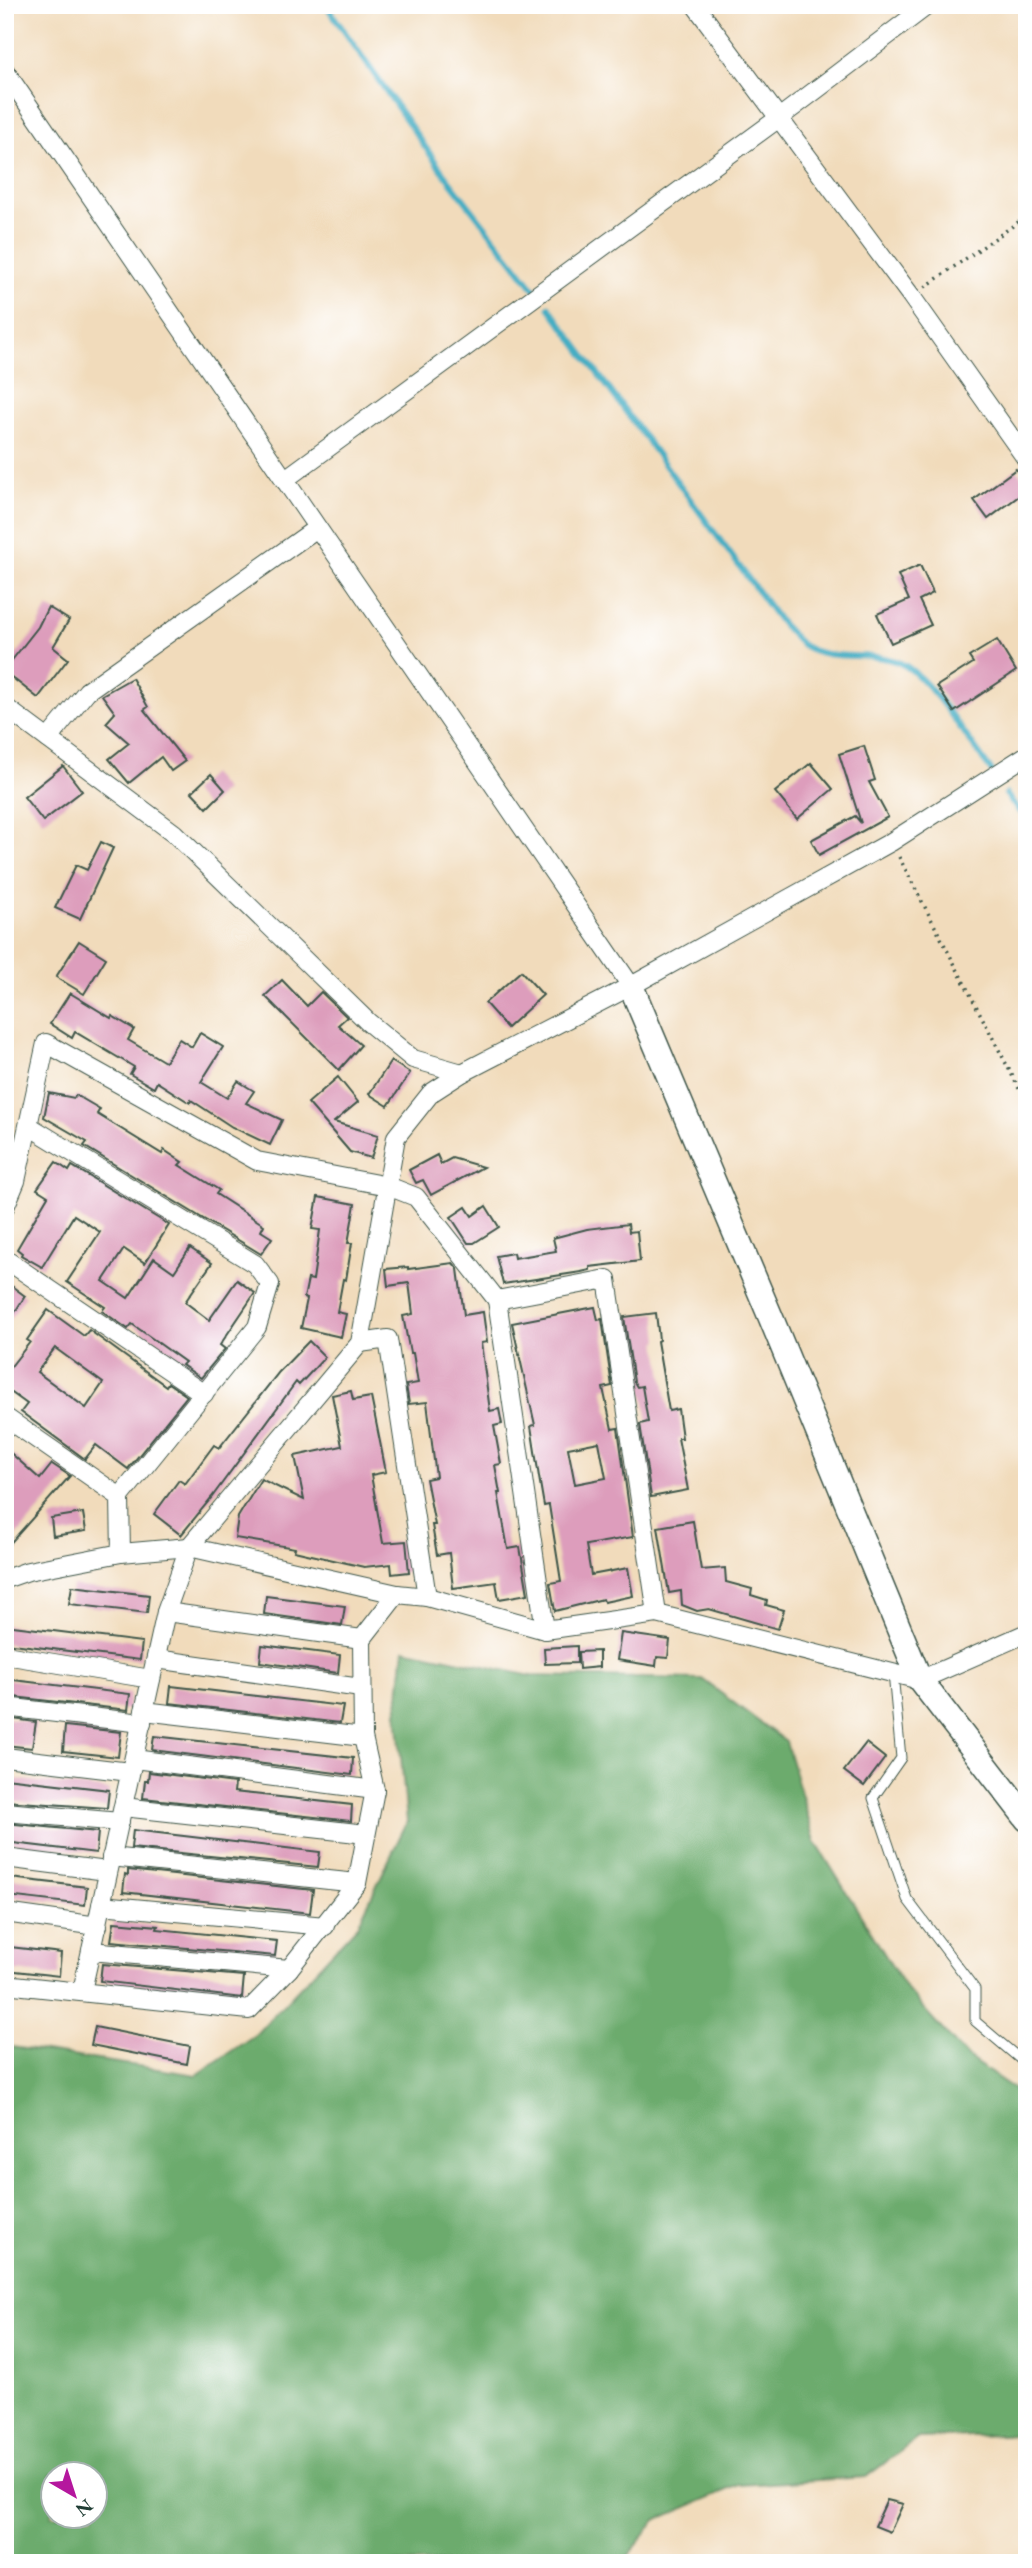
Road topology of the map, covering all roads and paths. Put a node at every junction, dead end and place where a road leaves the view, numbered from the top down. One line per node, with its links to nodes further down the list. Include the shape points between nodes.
1 (695, 5): 4 (street)
2 (928, 5): 4 (street)
3 (5, 71): 8 (street)
4 (779, 118): 6 (street); 8 (street)
5 (1027, 216): 6 (path)
6 (911, 296): 7 (street)
7 (1027, 460)
8 (284, 480): 9 (street)
9 (317, 528): 11 (street, via 87,691); 14 (street)
10 (5, 707): 11 (street)
11 (48, 739): 15 (street, via 174,834 368,1022 413,1059)
12 (1027, 755): 13 (street)
13 (891, 842): 14 (street); 16 (path)
14 (631, 986): 15 (street); 40 (street)
15 (462, 1073): 18 (street, via 431,1093 396,1137)
16 (1027, 1104)
17 (29, 1126): 18 (street, via 46,1043 257,1161); 19 (street); 23 (street, via 255,1264 270,1284 257,1327)
18 (388, 1186): 21 (street, via 416,1197); 22 (street)
19 (5, 1207)
20 (5, 1259): 23 (street)
21 (498, 1300): 32 (street, via 607,1279); 33 (street)
22 (360, 1343): 26 (street); 30 (street, via 388,1339)
23 (204, 1394): 25 (street)
24 (5, 1417): 25 (street)
25 (120, 1497): 27 (street)
26 (189, 1547): 27 (street); 29 (street); 31 (street)
27 (121, 1553): 28 (street)
28 (5, 1579)
29 (397, 1594): 30 (street); 35 (street)
30 (427, 1597): 33 (street)
31 (166, 1612): 35 (street); 37 (street)
32 (657, 1614): 33 (street); 38 (street)
33 (545, 1630)
34 (1027, 1633): 40 (street)
35 (362, 1639): 41 (street)
36 (5, 1655): 39 (street)
37 (156, 1659): 39 (street); 41 (street)
38 (893, 1673): 40 (street); 63 (lane, via 901,1758 873,1798 907,1899 975,1989 975,2021)
39 (151, 1679): 43 (street)
40 (920, 1680): 50 (street)
41 (361, 1688): 44 (street)
42 (5, 1707): 43 (street)
43 (143, 1717): 44 (street); 46 (street)
44 (363, 1737): 47 (street)
45 (5, 1757): 46 (street)
46 (132, 1765): 47 (street); 49 (street)
47 (375, 1790): 51 (street)
48 (5, 1812): 49 (street)
49 (122, 1815): 51 (street); 53 (street)
50 (1027, 1819)
51 (366, 1834): 54 (street)
52 (5, 1858): 53 (street)
53 (109, 1864): 54 (street); 55 (street)
54 (357, 1883): 58 (street)
55 (102, 1905): 57 (street); 58 (street)
56 (5, 1913): 57 (street)
57 (98, 1926): 59 (street)
58 (325, 1926): 60 (street)
59 (91, 1951): 60 (street); 62 (street)
60 (289, 1969): 62 (street, via 248,2010)
61 (5, 1984): 62 (street)
62 (82, 1992)
63 (1027, 2065)

